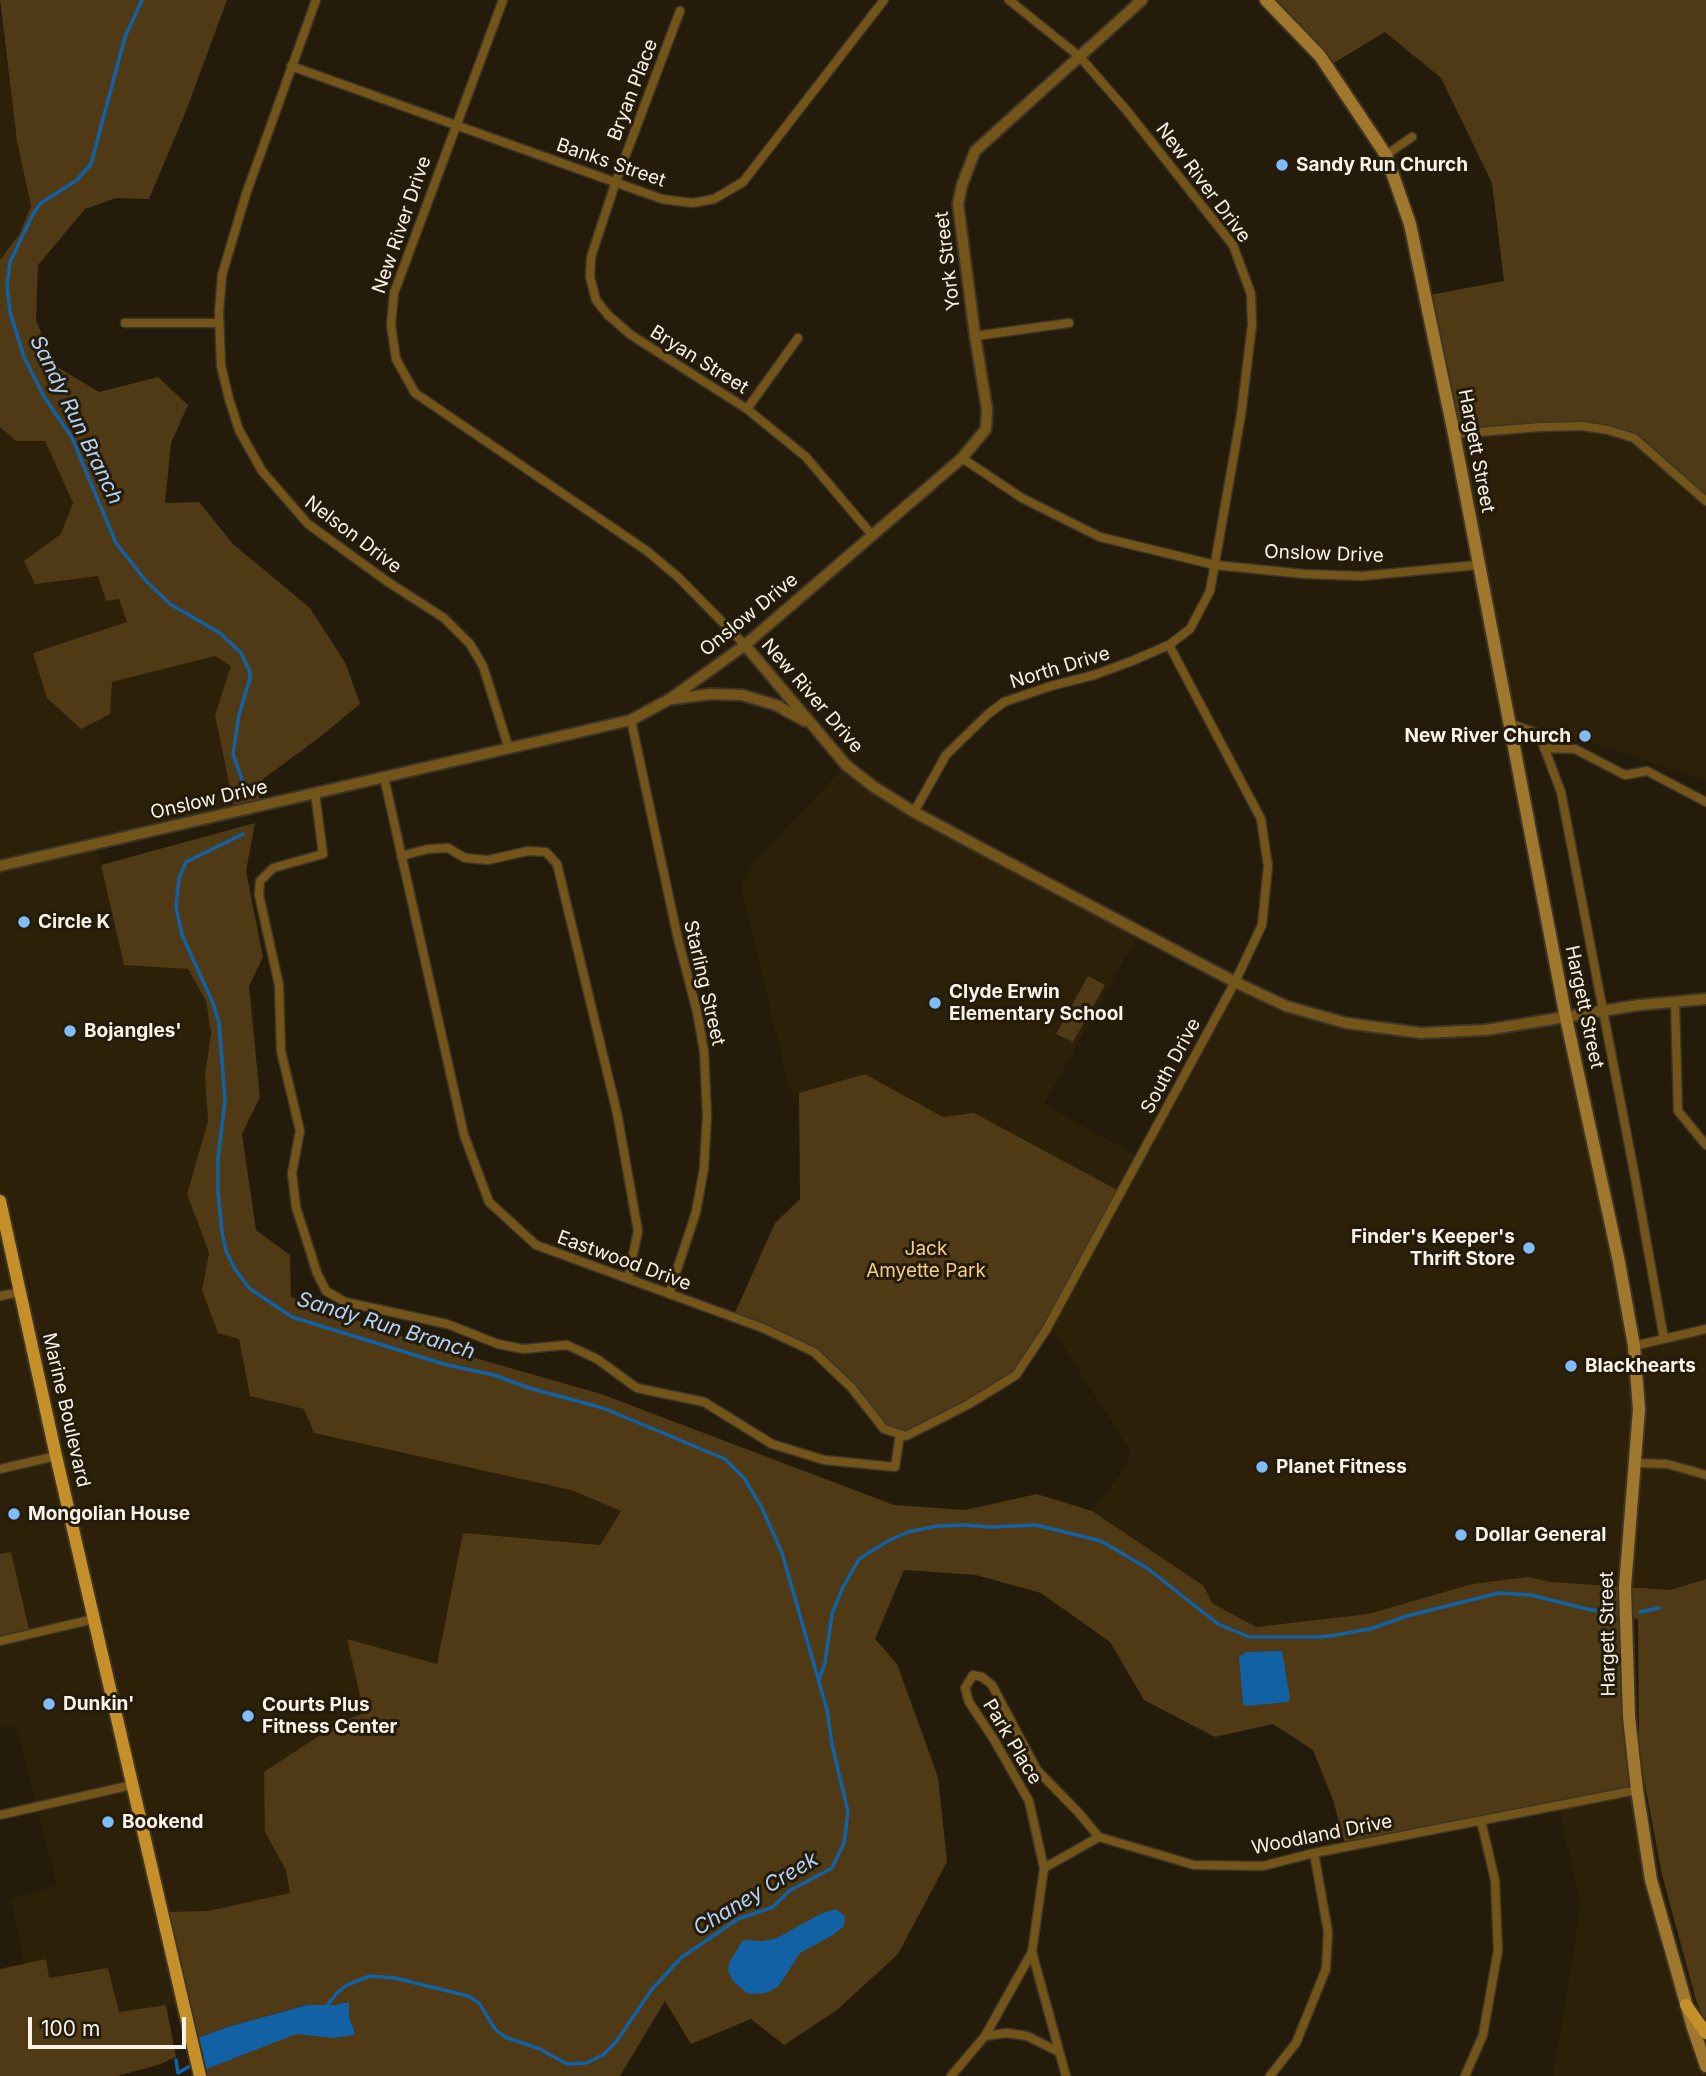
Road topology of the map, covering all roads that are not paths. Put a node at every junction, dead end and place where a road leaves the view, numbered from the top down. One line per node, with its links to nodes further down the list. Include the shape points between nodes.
1 (316, 0): 9 (street, Nelson Drive)
2 (503, 0): 10 (street, New River Drive)
3 (884, 0): 13 (street, Banks Street, via 743,182 714,199 692,203 662,199)
4 (1009, 0): 8 (street, New River Drive)
5 (1142, 0): 8 (street, York Street)
6 (1266, 0): 12 (main road, Hargett Street, via 1320,56)
7 (680, 11): 13 (street, Bryan Place)
8 (1080, 57): 17 (street, York Street, via 975,151 962,185 958,204); 24 (street, New River Drive, via 1233,245 1251,294 1252,325 1241,415)
9 (291, 66): 10 (street, Banks Street); 15 (street, Nelson Drive, via 222,275)
10 (454, 125): 13 (street, Banks Street); 26 (street, New River Drive, via 394,293 391,325 396,359 415,393 647,551)
11 (1412, 137): 12 (street)
12 (1386, 155): 20 (main road, Hargett Street, via 1410,224)
13 (616, 181): 19 (street, Bryan Street, via 591,257 596,300 631,335)
14 (125, 323): 15 (street)
15 (219, 323): 33 (street, Nelson Drive, via 221,366 229,399 239,430 262,471 307,524 444,618 470,644 483,666)
16 (1069, 323): 17 (street)
17 (975, 335): 21 (street, York Street, via 986,429)
18 (798, 338): 19 (street)
19 (747, 409): 23 (street, Bryan Street, via 806,457)
20 (1454, 434): 22 (street, via 1541,427 1608,430 1634,438); 25 (main road, Hargett Street)
21 (962, 458): 23 (street, Onslow Drive); 24 (street, Onslow Drive, via 1022,498 1100,537)
22 (1706, 501)
23 (872, 535): 26 (street, Onslow Drive)
24 (1215, 565): 25 (street, Onslow Drive, via 1362,576); 27 (street, North Drive, via 1203,608 1190,629)
25 (1478, 565): 30 (main road, Hargett Street)
26 (745, 645): 28 (street, Onslow Drive); 31 (street, New River Drive)
27 (1169, 645): 37 (street, North Drive, via 1094,676 1004,702 946,755); 40 (street, South Drive, via 1261,819 1268,866 1262,925)
28 (670, 699): 29 (street, Onslow Drive); 31 (street, via 742,695 776,705)
29 (631, 720): 33 (street, Onslow Drive); 49 (street, Starling Street, via 704,1051 704,1168 696,1212)
30 (1509, 723): 32 (street, via 1539,734); 44 (main road, Hargett Street)
31 (812, 724): 37 (street, New River Drive, via 846,765)
32 (1544, 748): 36 (street, via 1575,749 1625,775 1647,771); 43 (street, via 1561,792)
33 (509, 749): 34 (street, Onslow Drive)
34 (384, 777): 35 (street, Onslow Drive); 38 (street, Eastwood Drive)
35 (315, 793): 39 (street, Onslow Drive); 54 (street, via 323,854 273,869 260,881 259,895 279,985 281,1051 300,1131 292,1173 296,1207 326,1291 345,1302 447,1324 498,1344 523,1349 567,1345 597,1359 637,1388 704,1402 772,1444 824,1460 895,1467)
36 (1706, 802)
37 (914, 812): 40 (street, New River Drive)
38 (401, 856): 47 (street, Eastwood Drive, via 464,1135 489,1202 536,1245); 47 (street, via 448,848 465,858 488,860 528,850 546,852 558,864 617,1113 638,1231)
39 (0, 866)
40 (1235, 982): 44 (street, New River Drive, via 1286,1006 1401,1032 1484,1030); 54 (street, South Drive, via 1046,1330 1016,1375 969,1405)
41 (1706, 999): 42 (street, New River Drive)
42 (1675, 1002): 43 (street, New River Drive); 45 (street, via 1678,1111)
43 (1602, 1012): 44 (street, New River Drive); 52 (street)
44 (1566, 1018): 53 (main road, Hargett Street)
45 (1706, 1145)
46 (0, 1201): 48 (main road, Marine Boulevard)
47 (628, 1279): 49 (street, Eastwood Drive)
48 (20, 1292): 50 (street); 55 (main road, Marine Boulevard)
49 (669, 1294): 54 (street, Eastwood Drive, via 814,1352 851,1387 884,1429)
50 (0, 1296)
51 (1706, 1329): 52 (street)
52 (1664, 1339): 53 (street)
53 (1634, 1346): 56 (main road, Hargett Street, via 1639,1409)
54 (903, 1435)
55 (56, 1456): 57 (street); 59 (main road, Marine Boulevard)
56 (1636, 1463): 58 (street, via 1667,1464); 62 (main road, Hargett Street, via 1625,1587 1629,1717)
57 (0, 1469)
58 (1706, 1475)
59 (94, 1619): 60 (street); 61 (main road, Marine Boulevard)
60 (0, 1640)
61 (132, 1785): 63 (street); 74 (main road, Marine Boulevard)
62 (1637, 1790): 64 (street, Woodland Drive); 69 (main road, Hargett Street, via 1651,1880)
63 (0, 1815)
64 (1480, 1821): 66 (street, Woodland Drive); 78 (street, via 1495,1881 1498,1950 1483,2035)
65 (1099, 1837): 66 (street, Woodland Drive, via 1194,1865 1263,1866); 67 (street); 67 (street, Park Place, via 1037,1770 992,1685 973,1675 965,1688 969,1702 1028,1801)
66 (1314, 1853): 77 (street, via 1328,1932 1326,1969 1296,2043)
67 (1044, 1868): 68 (street)
68 (1032, 1952): 71 (street); 72 (street)
69 (1686, 2005): 70 (main road); 73 (main road, Hargett Street)
70 (1706, 2033)
71 (985, 2036): 72 (street, via 1027,2036); 75 (street)
72 (1059, 2052): 76 (street)
73 (1706, 2066)
74 (200, 2076)
75 (951, 2076)
76 (1066, 2076)
77 (1270, 2076)
78 (1465, 2076)

